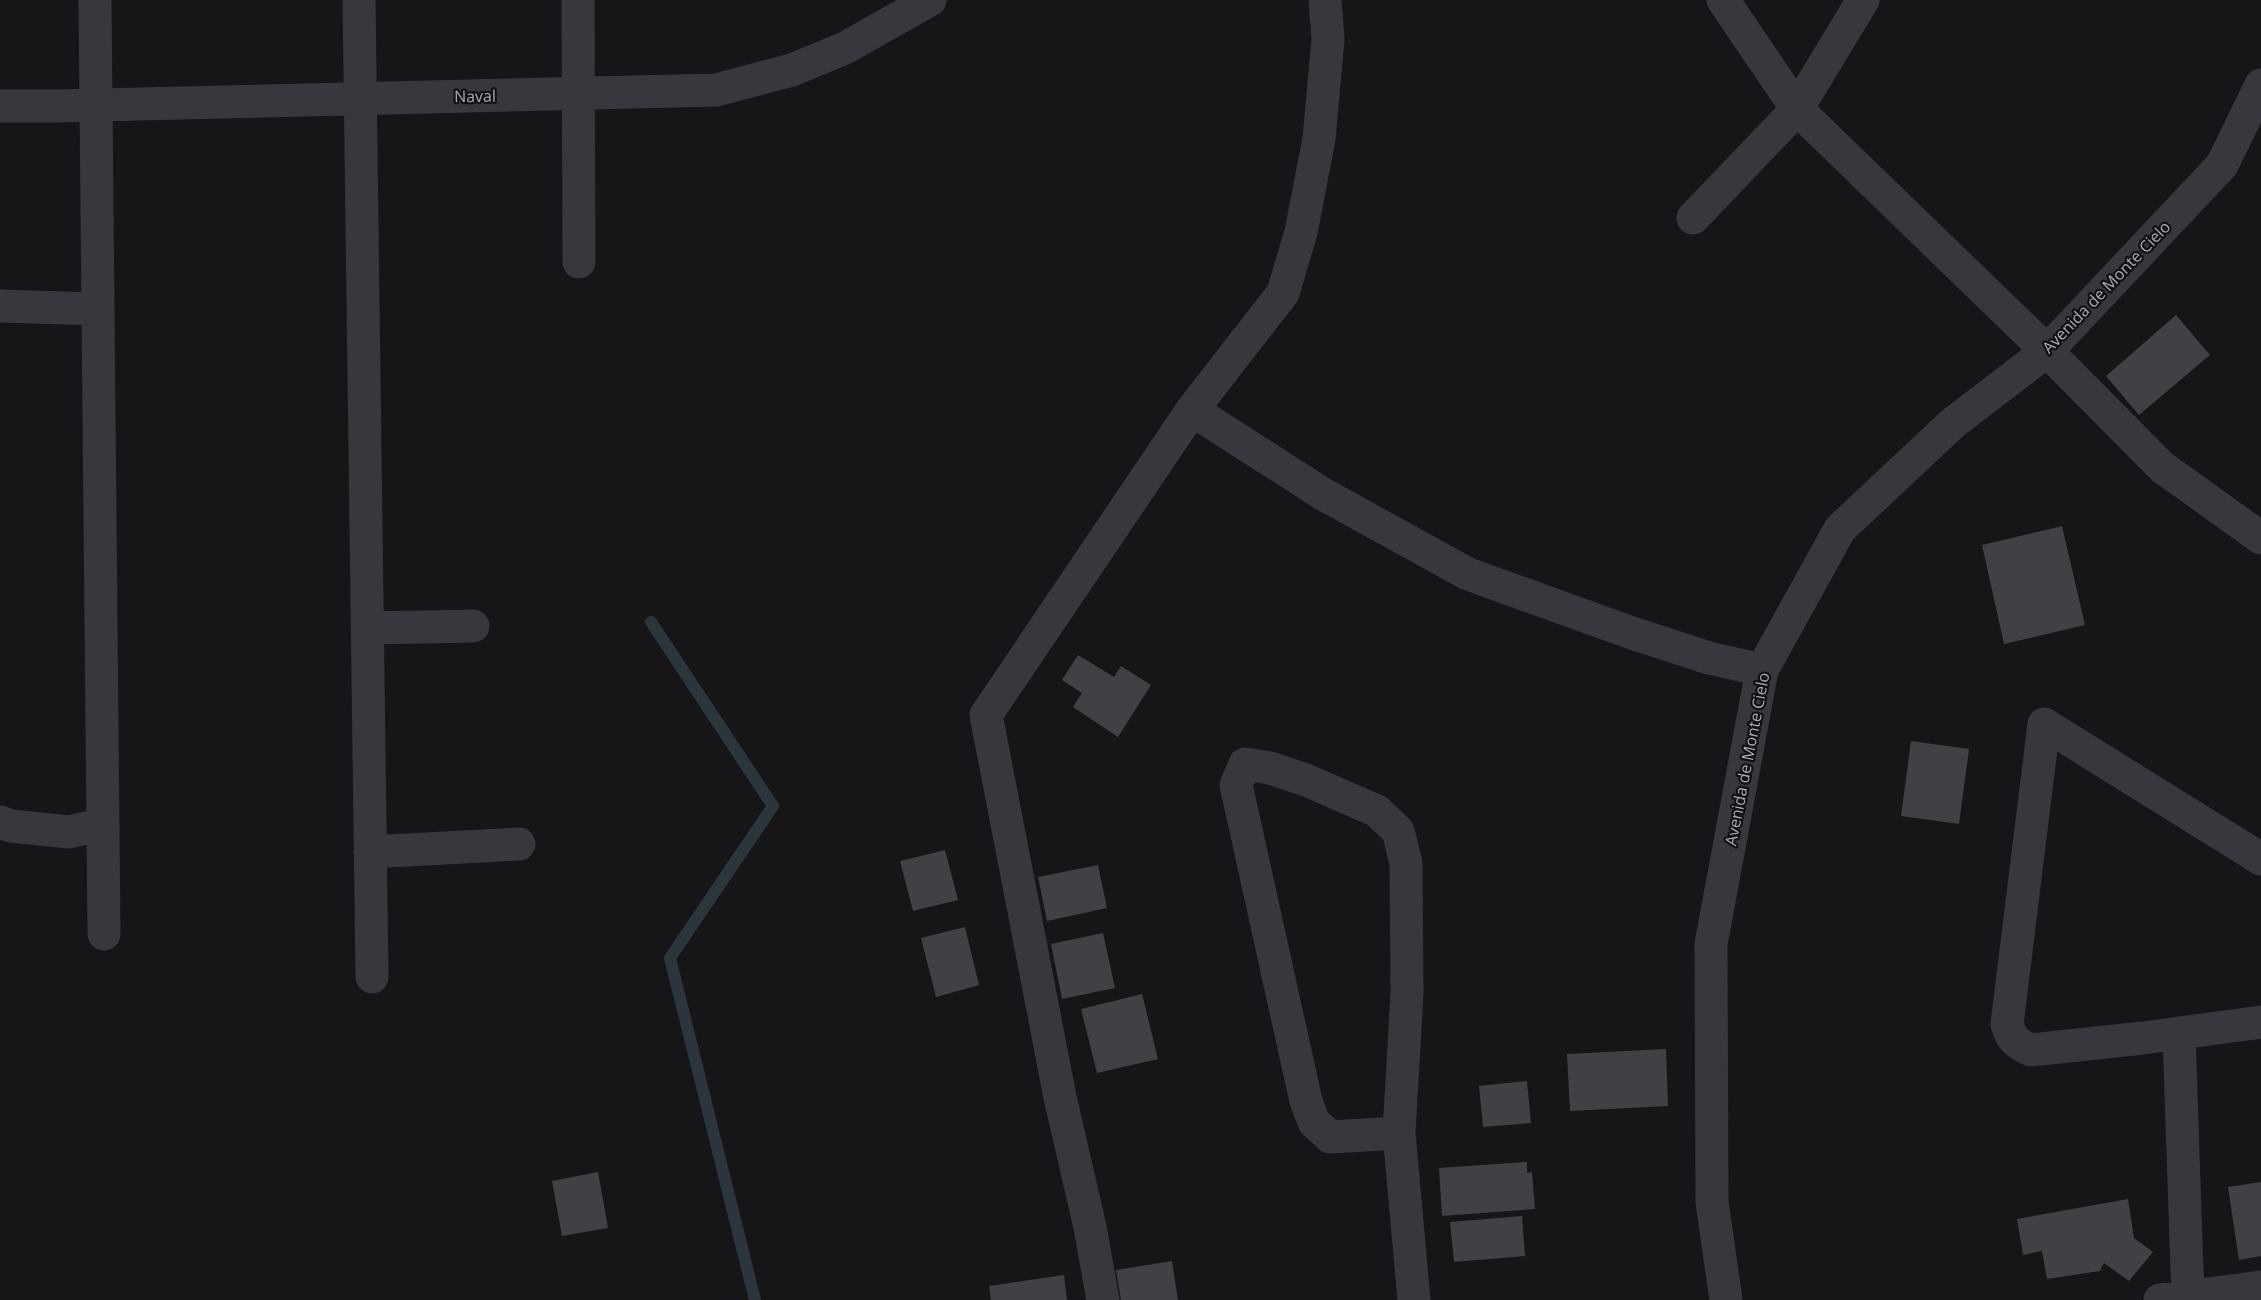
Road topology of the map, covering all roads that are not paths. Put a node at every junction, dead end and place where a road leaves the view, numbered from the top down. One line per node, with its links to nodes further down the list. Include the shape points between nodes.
1 (95, 0): 11 (street)
2 (359, 0): 10 (street)
3 (578, 0): 9 (street)
4 (930, 0): 9 (street, Naval, via 845,48 792,70 716,90)
5 (1325, 0): 19 (street, via 1328,39 1319,139 1301,232 1283,293)
6 (1723, 0): 13 (street)
7 (1863, 0): 13 (street)
8 (2261, 85): 18 (street, Avenida de Monte Cielo, via 2222,165)
9 (578, 93): 10 (street, Naval); 15 (street)
10 (360, 99): 11 (street, Naval); 22 (street)
11 (96, 105): 12 (street, Naval); 17 (street)
12 (0, 106)
13 (1797, 109): 14 (street); 18 (street)
14 (1693, 219)
15 (579, 262)
16 (0, 306): 17 (street)
17 (98, 309): 25 (street)
18 (2047, 351): 20 (street, via 2162,467); 23 (street, Avenida de Monte Cielo, via 1953,423 1840,529)
19 (1192, 410): 23 (street, via 1323,494 1468,574 1632,633); 36 (street, via 986,716)
20 (2261, 538)
21 (473, 626): 22 (street)
22 (367, 628): 27 (street)
23 (1762, 670): 38 (street, Avenida de Monte Cielo, via 1712,944 1712,1202)
24 (0, 822): 25 (street, via 69,832)
25 (103, 824): 29 (street)
26 (519, 844): 27 (street)
27 (370, 852): 30 (street)
28 (2261, 859): 32 (street, via 2044,724 2007,1024 2011,1037 2031,1050)
29 (104, 934)
30 (372, 977)
31 (2261, 1022): 32 (street)
32 (2179, 1034): 35 (street)
33 (1399, 1133): 33 (street, via 1330,1137 1314,1122 1306,1101 1236,785 1245,764 1306,780 1377,811 1398,831 1406,863 1407,993); 37 (street)
34 (2261, 1287): 35 (street)
35 (2179, 1299)
36 (1103, 1300)
37 (1414, 1300)
38 (1726, 1300)

